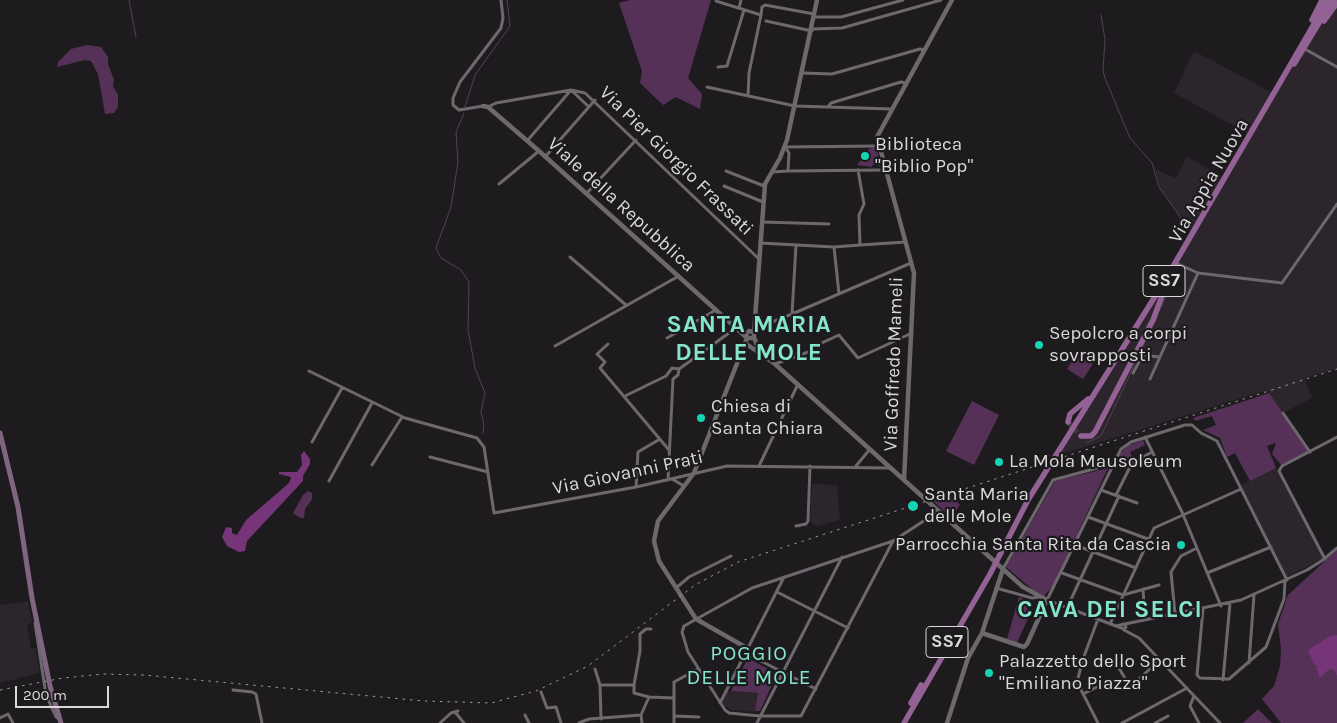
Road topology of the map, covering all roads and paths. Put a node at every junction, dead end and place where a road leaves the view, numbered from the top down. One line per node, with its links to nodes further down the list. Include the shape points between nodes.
1 (501, 0): 29 (street, Via Pier Giorgio Frassati, via 501,28 463,78 453,97 453,105 458,110)
2 (741, 0): 12 (street)
3 (817, 0): 15 (street)
4 (903, 0): 15 (street, via 841,18)
5 (941, 0): 17 (street, via 842,28)
6 (952, 0): 20 (street, Via Goffredo Mameli)
7 (1322, 0): 18 (main road)
8 (1328, 0): 18 (main road, Via Appia Nuova / SS7)
9 (1334, 0): 18 (main road, Via Appia Nuova / SS7)
10 (716, 1): 12 (street)
11 (1337, 3): 18 (main road)
12 (739, 8): 13 (street)
13 (744, 10): 14 (street); 21 (street, via 727,66)
14 (761, 15): 15 (street, via 765,5); 27 (street, via 748,73)
15 (814, 16): 17 (street)
16 (766, 21): 17 (street)
17 (812, 30): 23 (street)
18 (1310, 32): 19 (main road, Via Appia Nuova / SS7); 88 (main road, Via Appia Nuova / SS7, via 1164,282)
19 (1303, 48): 22 (street); 63 (main road, Via Appia Nuova / SS7)
20 (924, 50): 23 (street, via 832,74); 24 (street, Via Goffredo Mameli)
21 (718, 67)
22 (1337, 67)
23 (803, 73): 30 (street)
24 (905, 83): 32 (street); 33 (street, Via Goffredo Mameli)
25 (707, 87): 27 (street)
26 (571, 90): 28 (street, Via Pier Giorgio Frassati, via 584,92); 29 (street, Via Pier Giorgio Frassati); 31 (street, Via Pier Giorgio Frassati); 36 (street)
27 (748, 96): 30 (street)
28 (595, 100): 31 (street); 35 (street, Via Pier Giorgio Frassati)
29 (486, 106): 36 (street, Viale della Repubblica)
30 (795, 106): 32 (street); 39 (street)
31 (589, 107): 41 (street)
32 (828, 107): 33 (street)
33 (891, 109): 34 (street, Via Goffredo Mameli)
34 (878, 133): 37 (street, Via Goffredo Mameli); 38 (street, Via Goffredo Mameli)
35 (636, 140): 50 (street); 61 (street, Via Pier Giorgio Frassati)
36 (527, 141): 40 (street, Viale della Repubblica)
37 (869, 145): 38 (street); 39 (street)
38 (878, 146): 43 (street, Via Goffredo Mameli)
39 (785, 147): 45 (street, via 789,153); 46 (street)
40 (539, 151): 41 (street, Viale della Repubblica); 47 (street)
41 (545, 157): 50 (street, Viale della Repubblica)
42 (858, 170): 43 (street); 45 (street); 58 (street, via 864,204 859,215)
43 (885, 170): 55 (street, Via Goffredo Mameli)
44 (726, 171): 49 (street)
45 (788, 171): 46 (street)
46 (771, 172): 49 (street)
47 (498, 184)
48 (724, 186): 51 (street)
49 (764, 186): 51 (street)
50 (586, 194): 65 (street, Viale della Repubblica)
51 (763, 202): 53 (street)
52 (1337, 204): 64 (street, via 1282,283)
53 (762, 222): 54 (street); 56 (street)
54 (829, 224)
55 (906, 242): 58 (street); 62 (street, Via Goffredo Mameli)
56 (760, 244): 57 (street); 61 (street)
57 (796, 245): 59 (street); 70 (street)
58 (860, 245): 59 (street)
59 (834, 247): 67 (street)
60 (570, 257): 68 (street)
61 (759, 259): 72 (street)
62 (912, 263): 67 (street); 73 (street, Via Goffredo Mameli)
63 (1178, 264): 64 (street); 66 (main road, Via Appia Nuova / SS7)
64 (1198, 273): 79 (street)
65 (677, 277): 68 (street); 69 (street, Viale della Repubblica)
66 (1166, 286): 94 (main road, via 1095,432 1091,436); 126 (main road, Via Appia Nuova / SS7)
67 (839, 294): 70 (street)
68 (627, 305): 77 (street)
69 (716, 310): 71 (street, Viale della Repubblica); 74 (street)
70 (792, 314): 72 (street)
71 (737, 329): 72 (street); 75 (street, Viale della Repubblica); 81 (street)
72 (753, 332): 75 (street, via 751,340); 78 (street)
73 (912, 333): 80 (street, via 858,358 839,335 811,351); 113 (street, Via Goffredo Mameli)
74 (667, 338)
75 (746, 340): 78 (street, Viale della Repubblica); 111 (street)
76 (608, 344): 87 (street, via 597,354 605,362 600,368)
77 (555, 346)
78 (759, 351): 80 (street)
79 (1159, 356): 83 (street, via 1143,355); 84 (street)
80 (776, 364): 85 (street)
81 (679, 370): 87 (street, via 670,370 666,376); 100 (street, via 673,379)
82 (309, 371): 86 (street, Via Giovanni Prati)
83 (1133, 373)
84 (1150, 379)
85 (798, 384): 99 (street); 106 (street)
86 (342, 388): 89 (street, Via Giovanni Prati); 98 (street)
87 (625, 396): 97 (street)
88 (1091, 396): 92 (main road, via 1070,414); 126 (main road, Via Appia Nuova / SS7)
89 (372, 403): 91 (street, Via Giovanni Prati); 114 (street)
90 (1283, 413): 102 (street)
91 (402, 417): 105 (street); 110 (street, Via Giovanni Prati, via 477,438 483,445)
92 (1068, 422)
93 (0, 432): 160 (main road, via 18,507)
94 (1081, 436)
95 (1145, 437): 101 (street); 104 (street, via 1123,446); 117 (street, via 1185,424 1192,426 1217,440)
96 (1337, 437): 102 (street)
97 (660, 439): 100 (street); 116 (street, via 638,452)
98 (312, 442)
99 (870, 449): 108 (street); 109 (street)
100 (669, 450): 112 (street)
101 (1152, 452): 119 (street, via 1134,461); 122 (street)
102 (1310, 452): 136 (street, via 1282,466 1279,471)
103 (430, 457): 110 (street)
104 (1112, 464): 118 (street); 139 (street, via 1053,480)
105 (372, 465)
106 (759, 466): 107 (street, Via Giovanni Prati); 111 (street, Via Giovanni Prati, via 727,466)
107 (810, 466): 108 (street, Via Giovanni Prati); 125 (street, via 808,521)
108 (856, 466): 109 (street, Via Giovanni Prati)
109 (890, 468): 113 (street)
110 (488, 472): 116 (street, Via Giovanni Prati, via 494,513)
111 (694, 473): 112 (street, Via Giovanni Prati); 115 (street)
112 (670, 480): 115 (street); 116 (street, Via Giovanni Prati)
113 (904, 480): 121 (street)
114 (329, 481)
115 (684, 486): 148 (street, via 658,521 654,534 659,561)
116 (636, 487)
117 (1241, 489): 122 (street); 130 (street)
118 (1100, 490): 119 (street); 123 (street)
119 (1117, 496): 120 (street); 124 (street)
120 (1137, 503)
121 (939, 511): 128 (street); 137 (street)
122 (1183, 515): 127 (street, via 1157,526); 131 (street)
123 (1088, 517): 124 (street); 129 (street)
124 (1106, 524): 127 (street); 133 (street)
125 (796, 526)
126 (1014, 528): 137 (main road, Via Appia Nuova / SS7)
127 (1148, 539): 138 (street)
128 (893, 541): 135 (street); 167 (street)
129 (1075, 545): 133 (street); 140 (street)
130 (1271, 547): 141 (street); 144 (street)
131 (1197, 548): 141 (street); 161 (street, via 1182,556 1171,572)
132 (1337, 548): 136 (street)
133 (1093, 552): 138 (street); 143 (street)
134 (731, 556): 148 (street, via 689,577)
135 (842, 557): 142 (street); 159 (street)
136 (1325, 559): 144 (street)
137 (996, 562): 139 (street); 211 (main road, Via Appia Nuova / SS7, via 987,572); 212 (main road, Via Appia Nuova / SS7)
138 (1136, 568): 150 (street)
139 (1002, 571): 146 (street); 152 (street)
140 (1062, 573): 143 (street); 153 (street)
141 (1207, 573): 155 (street)
142 (784, 577): 149 (street); 162 (street, via 742,592)
143 (1080, 580): 150 (street); 157 (street)
144 (1286, 580): 151 (street); 174 (street, via 1284,598 1268,644)
145 (1159, 585): 147 (street)
146 (995, 588): 152 (street); 169 (street)
147 (1143, 589): 150 (street); 164 (street)
148 (677, 590): 162 (street)
149 (777, 592): 159 (street); 170 (street)
150 (1124, 595): 165 (street)
151 (1254, 595): 154 (street); 174 (street)
152 (1038, 597): 153 (street); 156 (street)
153 (1047, 600): 156 (street); 157 (street)
154 (1230, 604): 155 (street); 178 (street)
155 (1221, 606): 158 (street)
156 (1043, 608): 169 (street, via 1024,647)
157 (1067, 608): 163 (street)
158 (1203, 609): 161 (street); 178 (street, via 1197,675)
159 (814, 611): 167 (street); 177 (street)
160 (34, 612): 179 (main road); 179 (street, via 43,679)
161 (1175, 614): 164 (street)
162 (696, 619): 170 (street); 176 (street, via 684,626 682,632)
163 (1098, 619): 165 (street); 187 (street, via 1078,680)
164 (1145, 620): 166 (street)
165 (1110, 624): 166 (street)
166 (1125, 627): 172 (street)
167 (848, 628): 184 (street)
168 (651, 629): 181 (street, via 640,634)
169 (982, 633): 213 (street, via 968,658)
170 (748, 648): 171 (street)
171 (745, 653): 177 (street); 191 (street)
172 (1160, 660): 173 (street, via 1130,686); 183 (street)
173 (1115, 661)
174 (1249, 663): 178 (street, via 1232,678)
175 (595, 669): 180 (street)
176 (698, 669): 190 (street, via 674,682); 191 (street)
177 (782, 672): 184 (street); 195 (street)
178 (1223, 680)
179 (47, 685): 200 (main road)
180 (600, 685): 181 (street); 199 (street)
181 (634, 685): 189 (street, via 634,693)
182 (1099, 686): 187 (street)
183 (1187, 688): 188 (street); 215 (street)
184 (816, 689): 195 (street, via 800,717)
185 (233, 690): 202 (street, via 256,694)
186 (541, 692): 206 (street, via 547,708 556,708)
187 (1083, 694): 214 (street)
188 (1194, 696): 217 (street, via 1190,706); 218 (street)
189 (649, 697): 190 (street); 192 (street)
190 (674, 698): 194 (street)
191 (720, 704): 195 (street, via 729,713)
192 (640, 715): 199 (street); 208 (street)
193 (526, 716): 205 (street)
194 (675, 716): 197 (street); 209 (street)
195 (760, 716): 210 (street)
196 (1168, 716): 216 (street)
197 (699, 717)
198 (0, 718): 201 (street, via 8,714)
199 (601, 719): 207 (street)
200 (61, 722)
201 (13, 723)
202 (262, 723)
203 (440, 723): 204 (street, via 457,712)
204 (464, 723)
205 (529, 723)
206 (561, 723)
207 (579, 723)
208 (642, 723)
209 (674, 723)
210 (757, 723)
211 (899, 723)
212 (904, 723)
213 (947, 723)
214 (1098, 723)
215 (1122, 723)
216 (1155, 723)
217 (1199, 723)
218 (1220, 723)

